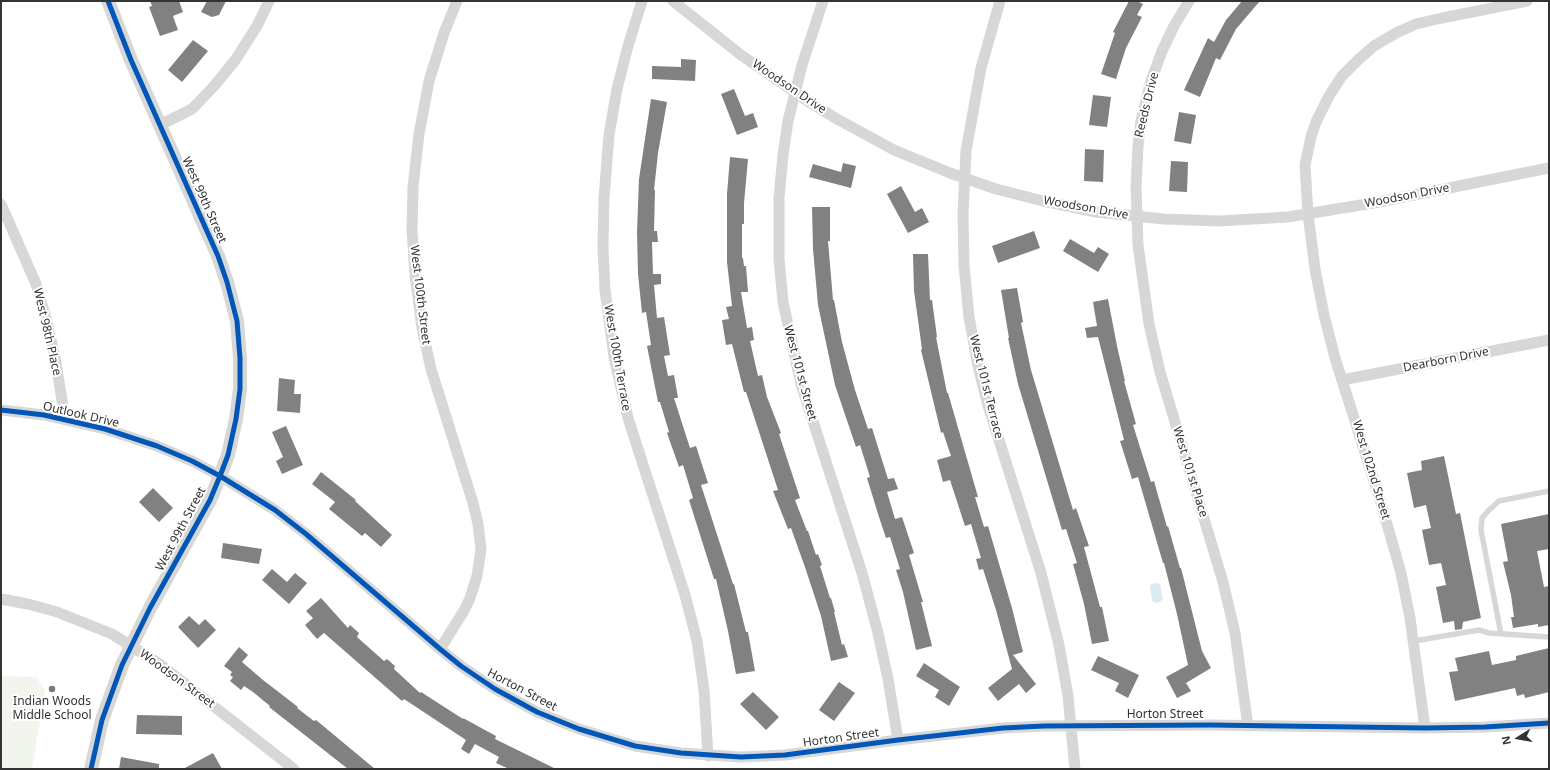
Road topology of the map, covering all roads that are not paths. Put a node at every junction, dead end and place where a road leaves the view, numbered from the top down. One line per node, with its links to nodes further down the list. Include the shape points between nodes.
1 (108, 1): 11 (street, West 99th Street)
2 (270, 1): 11 (street, via 257,26 216,85 192,109)
3 (457, 1): 28 (street, West 100th Street, via 444,33 430,81 419,134 412,230 414,275 422,328 431,369 475,510 481,549 477,576 470,598)
4 (642, 1): 34 (street, West 100th Terrace, via 617,90 610,135 604,198 605,290 614,357 628,418 685,595 697,641 704,690)
5 (673, 1): 10 (street, Woodson Drive, via 741,55)
6 (823, 1): 10 (street, West 101st Street)
7 (1000, 1): 13 (street, West 101st Terrace, via 981,68 970,125)
8 (1189, 1): 16 (street, Reeds Drive, via 1162,51 1150,84 1141,121 1136,186)
9 (1527, 1): 15 (street, via 1416,24 1374,46 1359,58 1342,76 1329,96 1311,137 1305,165)
10 (795, 92): 13 (street, Woodson Drive, via 837,120 894,150); 33 (street, West 101st Street, via 783,155 779,198 779,259 783,302 801,384 862,573 878,633)
11 (160, 125): 21 (street, West 99th Street, via 218,256 236,321 240,389 228,455)
12 (1549, 168): 15 (street, Woodson Drive)
13 (964, 178): 16 (street, Woodson Drive, via 1043,202 1096,212); 30 (street, West 101st Terrace, via 964,265 969,317 978,366 1041,574 1059,645)
14 (1, 204): 20 (street, West 98th Place, via 36,284 46,318 55,357)
15 (1308, 214): 16 (street, Woodson Drive, via 1218,220); 18 (street, West 102nd Street, via 1324,315)
16 (1137, 216): 31 (street, West 101st Place, via 1149,324 1160,372 1223,582 1235,633)
17 (1549, 340): 18 (street, Dearborn Drive)
18 (1342, 380): 26 (street, West 102nd Street, via 1390,533)
19 (1, 410): 20 (street, Outlook Drive)
20 (64, 419): 21 (street, Outlook Drive, via 157,446)
21 (220, 476): 27 (street, West 99th Street, via 210,500); 28 (street, Horton Street, via 275,510 306,534)
22 (1549, 491): 24 (lane, via 1499,501 1482,518)
23 (1, 599): 27 (street, Woodson Street, via 28,604 96,626)
24 (1501, 634): 25 (lane); 26 (lane, via 1479,630)
25 (1549, 637)
26 (1414, 640): 32 (street, West 102nd Street)
27 (131, 645): 35 (street, Woodson Street, via 167,670); 36 (street, West 99th Street, via 113,686 102,720)
28 (440, 649): 34 (street, Horton Street, via 495,689 537,712 579,729 635,746)
29 (1549, 723): 32 (street, Horton Street)
30 (1071, 725): 31 (street, Horton Street); 33 (street, Horton Street, via 1003,728); 38 (street, West 101st Terrace)
31 (1248, 726): 32 (street, Horton Street)
32 (1425, 728)
33 (898, 740): 34 (street, Horton Street, via 784,755)
34 (708, 756)
35 (281, 765): 37 (street, Woodson Street)
36 (91, 769)
37 (294, 769)
38 (1075, 769)

